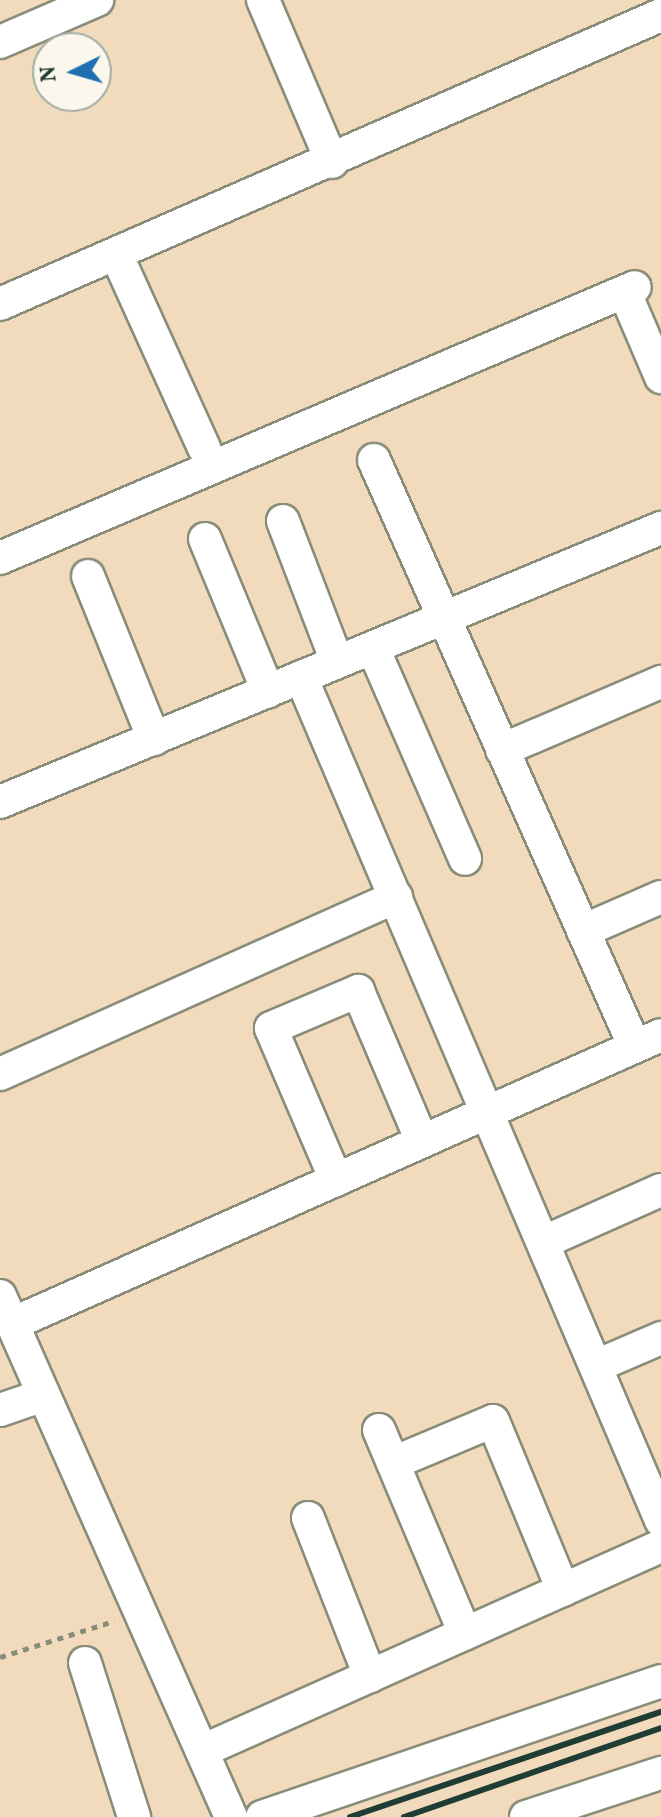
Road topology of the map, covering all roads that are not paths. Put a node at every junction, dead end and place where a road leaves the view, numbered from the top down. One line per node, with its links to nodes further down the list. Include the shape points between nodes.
1 (97, 0): 4 (street)
2 (263, 0): 5 (street)
3 (661, 15): 5 (street)
4 (0, 42)
5 (332, 162): 6 (street)
6 (117, 256): 7 (street); 9 (street)
7 (0, 304)
8 (661, 377): 14 (street, via 631,293)
9 (204, 448)
10 (374, 460): 16 (street)
11 (283, 521): 18 (street)
12 (661, 528): 16 (street)
13 (205, 539): 21 (street)
14 (0, 558)
15 (88, 576): 22 (street)
16 (442, 619): 17 (street); 23 (street)
17 (373, 648): 18 (street); 25 (street)
18 (337, 662): 19 (street)
19 (301, 677): 21 (street); 26 (street)
20 (661, 682): 23 (street)
21 (268, 691): 22 (street)
22 (154, 739): 24 (street)
23 (502, 750): 28 (street)
24 (0, 802)
25 (465, 859)
26 (396, 897): 30 (street); 31 (street)
27 (661, 897): 28 (street)
28 (583, 931): 29 (street)
29 (648, 1041): 31 (street)
30 (0, 1074)
31 (489, 1112): 32 (street); 35 (street)
32 (422, 1141): 33 (street); 33 (street, via 358,991 271,1028)
33 (336, 1180): 36 (street)
34 (661, 1190): 35 (street)
35 (544, 1242): 38 (street)
36 (6, 1310): 39 (street)
37 (661, 1338): 38 (street)
38 (596, 1366): 44 (street)
39 (44, 1395): 40 (street); 51 (street)
40 (0, 1410)
41 (379, 1430): 42 (street)
42 (393, 1463): 46 (street, via 493,1421); 47 (street)
43 (308, 1518): 49 (street)
44 (661, 1520)
45 (661, 1546): 46 (street)
46 (563, 1590): 47 (street)
47 (465, 1634): 49 (street)
48 (85, 1663): 53 (street)
49 (370, 1676): 51 (street)
50 (661, 1681): 55 (street)
51 (202, 1751): 54 (street)
52 (661, 1773): 56 (street)
53 (134, 1817)
54 (231, 1817)
55 (262, 1817)
56 (526, 1817)

